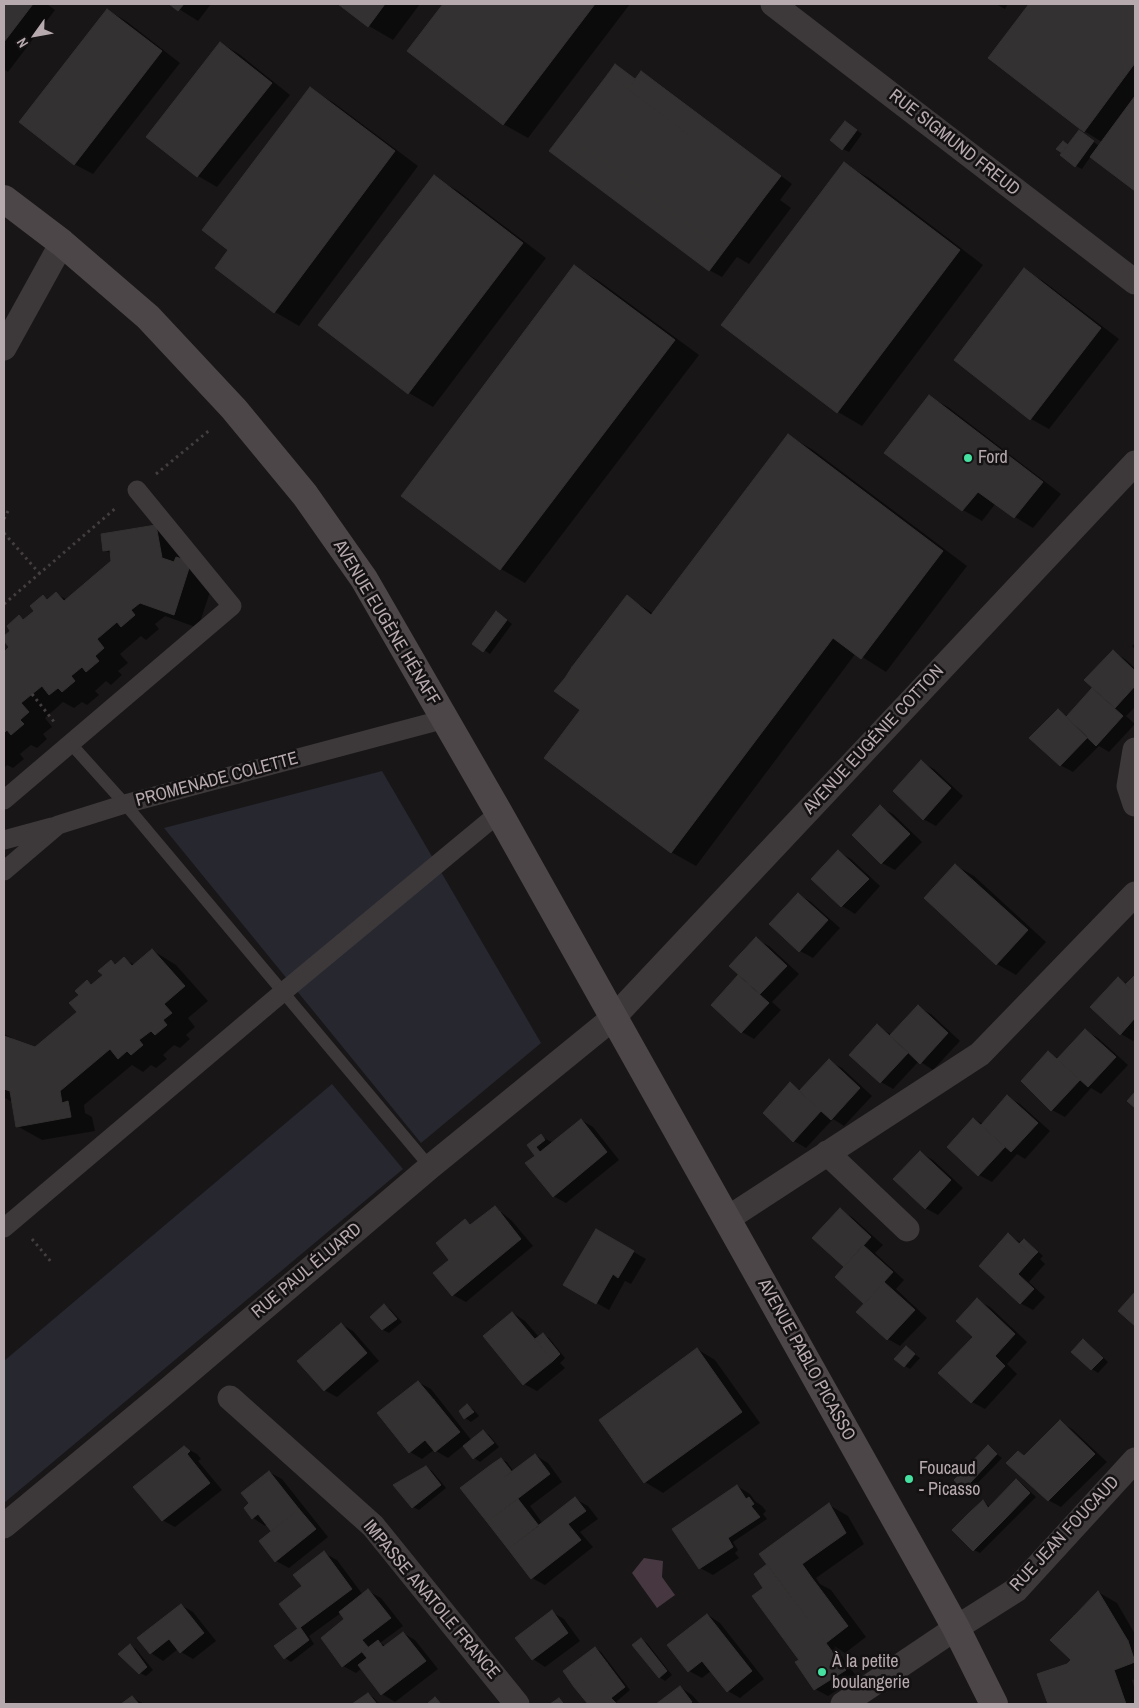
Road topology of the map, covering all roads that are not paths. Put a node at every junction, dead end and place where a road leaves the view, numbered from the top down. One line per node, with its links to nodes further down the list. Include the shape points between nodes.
1 (773, 4): 4 (street, RUE SIGMUND FREUD)
2 (4, 199): 3 (main road, AVENUE EUGÈNE HÉNAFF)
3 (62, 243): 5 (street); 8 (main road, AVENUE EUGÈNE HÉNAFF, via 148,317 234,409 299,488 364,579)
4 (1135, 282)
5 (4, 348)
6 (1135, 463): 20 (street, AVENUE EUGÉNIE COTTON)
7 (137, 490): 9 (street, via 232,606)
8 (445, 719): 12 (street, PROMENADE COLETTE); 14 (main road, AVENUE EUGÈNE HÉNAFF)
9 (71, 744): 11 (street); 12 (lane)
10 (1135, 750): 13 (street, via 1129,786)
11 (4, 800)
12 (125, 804): 15 (street, PROMENADE COLETTE); 19 (lane)
13 (1135, 804)
14 (500, 813): 19 (street); 20 (main road, AVENUE EUGÈNE HÉNAFF)
15 (58, 825): 16 (street); 17 (street, PROMENADE COLETTE)
16 (4, 840)
17 (4, 871)
18 (1135, 894): 21 (street, via 980,1054)
19 (283, 992): 22 (lane); 24 (street)
20 (613, 1018): 22 (street, RUE PAUL ÉLUARD); 23 (main road, AVENUE PABLO PICASSO)
21 (827, 1154): 23 (street); 25 (street)
22 (430, 1167): 28 (street, RUE PAUL ÉLUARD)
23 (727, 1220): 29 (main road, AVENUE PABLO PICASSO)
24 (4, 1228)
25 (907, 1229)
26 (230, 1398): 30 (street, IMPASSE ANATOLE FRANCE, via 372,1526)
27 (1135, 1460): 29 (street, RUE JEAN FOUCAUD, via 1016,1590)
28 (4, 1526)
29 (956, 1628): 31 (street, RUE JEAN FOUCAUD); 32 (main road, AVENUE PABLO PICASSO)
30 (517, 1704)
31 (843, 1704)
32 (994, 1704)

